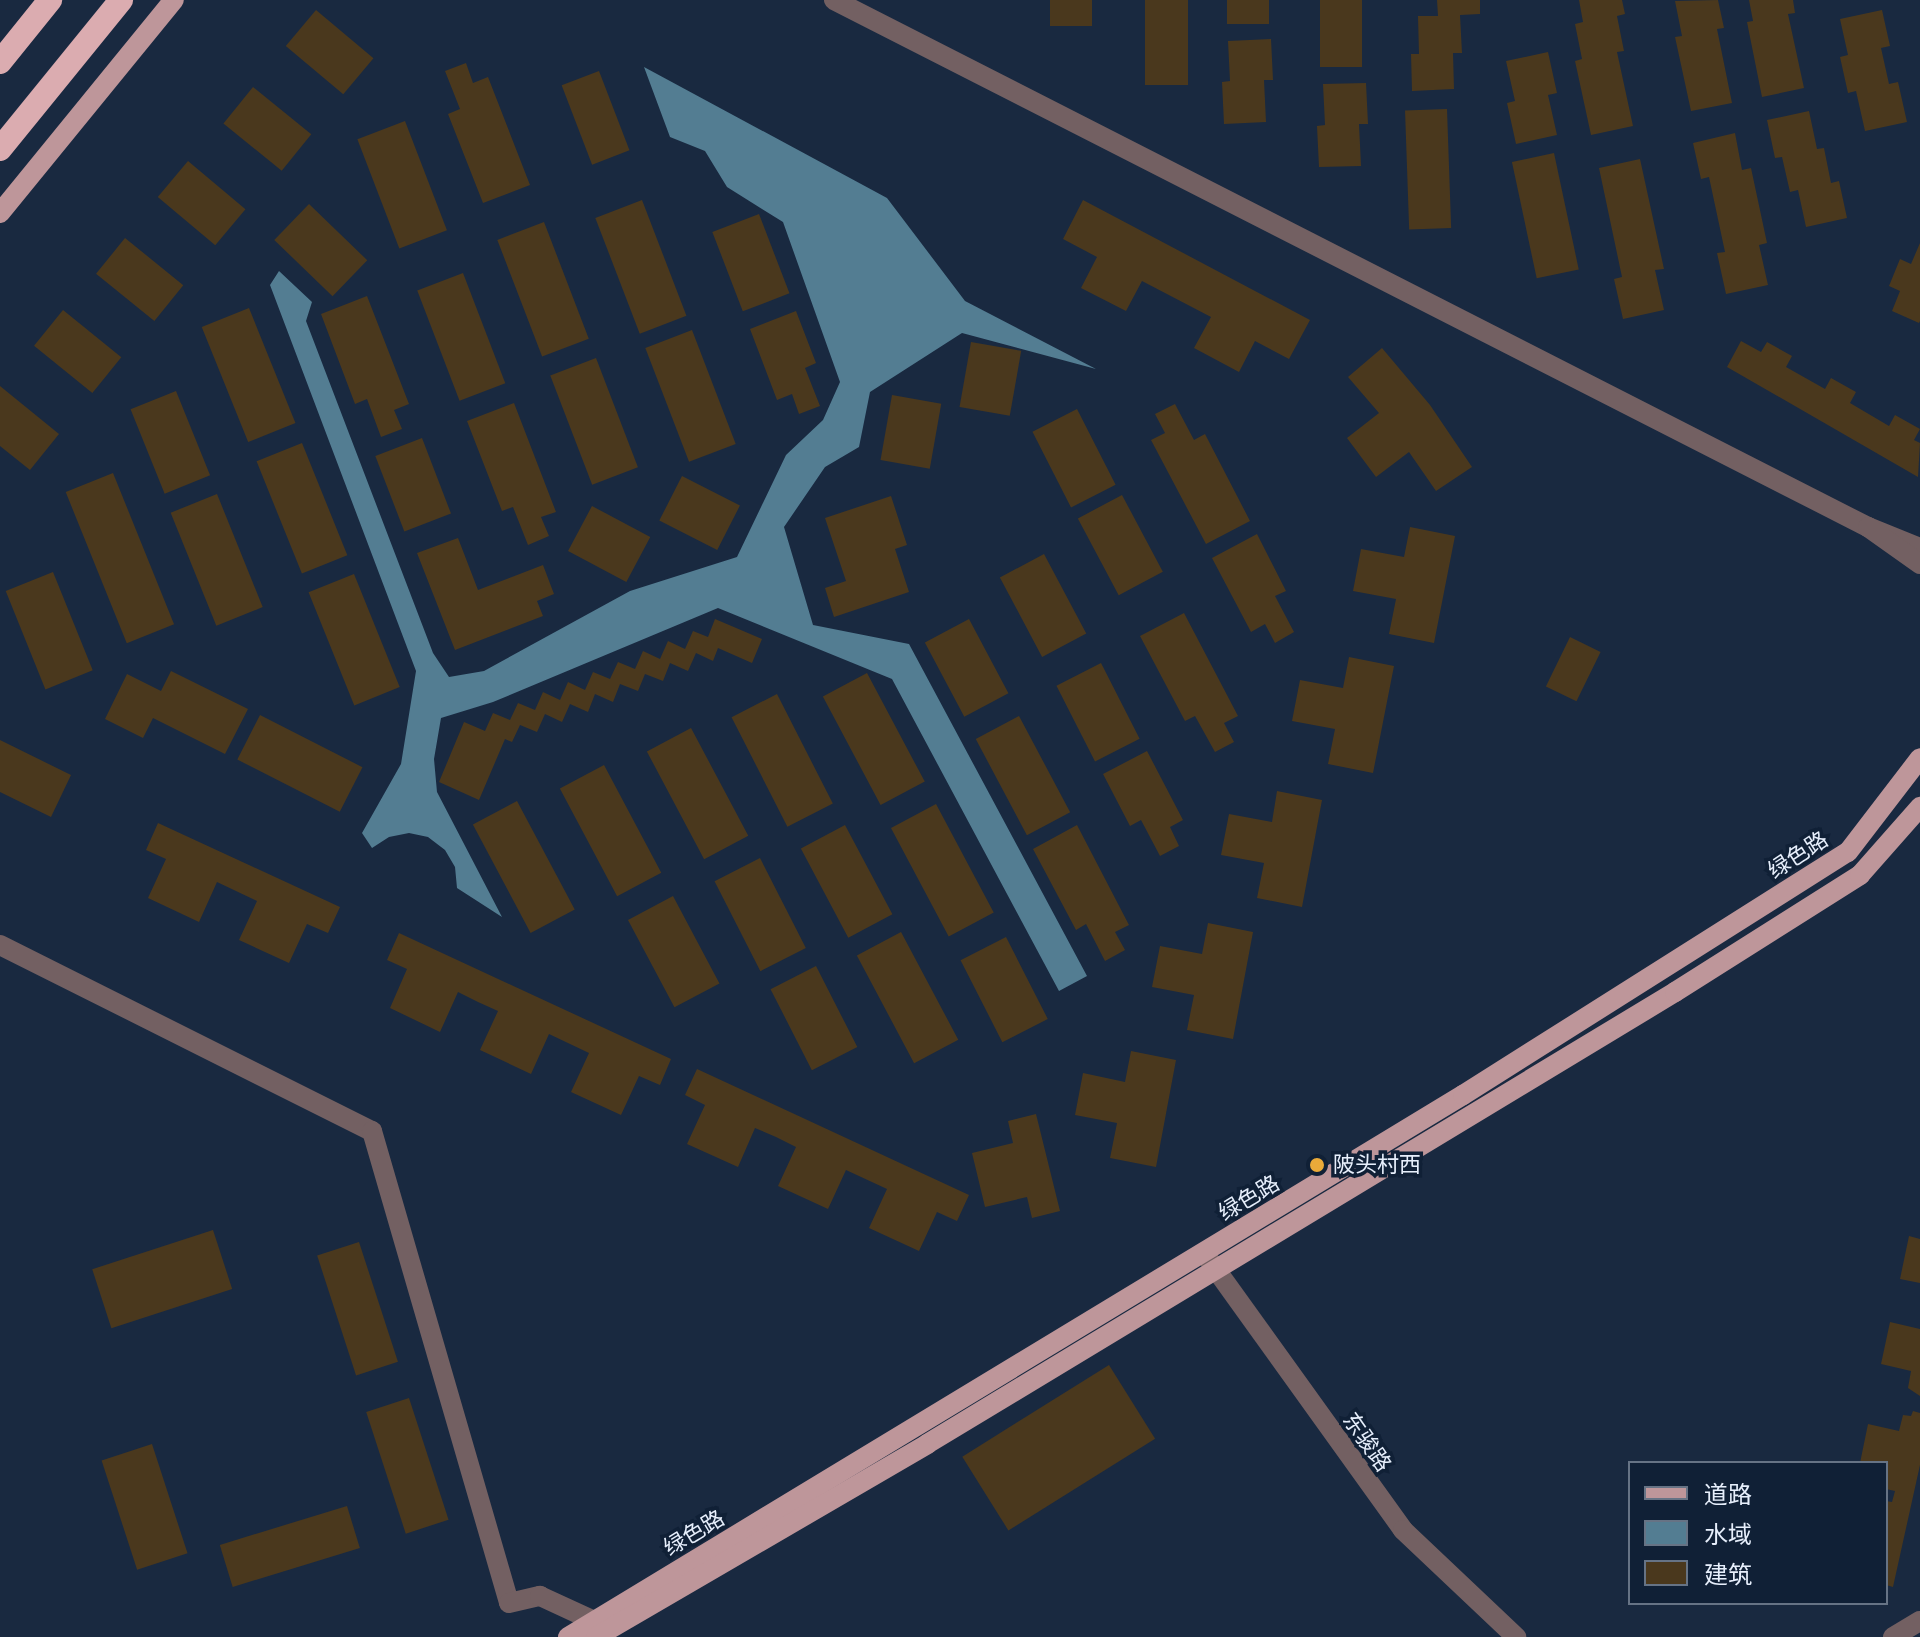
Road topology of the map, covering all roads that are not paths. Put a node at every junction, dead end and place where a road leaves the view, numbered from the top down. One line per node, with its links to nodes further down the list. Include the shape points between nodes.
1 (50, 0): 5 (highway)
2 (121, 0): 6 (highway)
3 (174, 0): 7 (main road)
4 (834, 0): 8 (street)
5 (0, 62)
6 (0, 149)
7 (0, 213)
8 (1868, 527): 9 (street); 10 (street)
9 (1920, 548)
10 (1920, 564)
11 (1920, 758): 14 (main road, 绿色路, via 1848,852)
12 (1920, 807): 14 (main road, 绿色路, via 1860,875)
13 (0, 945): 16 (street, via 372,1131 509,1603 540,1596)
14 (1210, 1262): 16 (main road, 绿色路); 18 (street, 东骏路, via 1403,1530 1473,1602)
15 (1920, 1621): 19 (street)
16 (595, 1629): 17 (main road, 绿色路)
17 (568, 1637)
18 (1516, 1637)
19 (1893, 1637)

